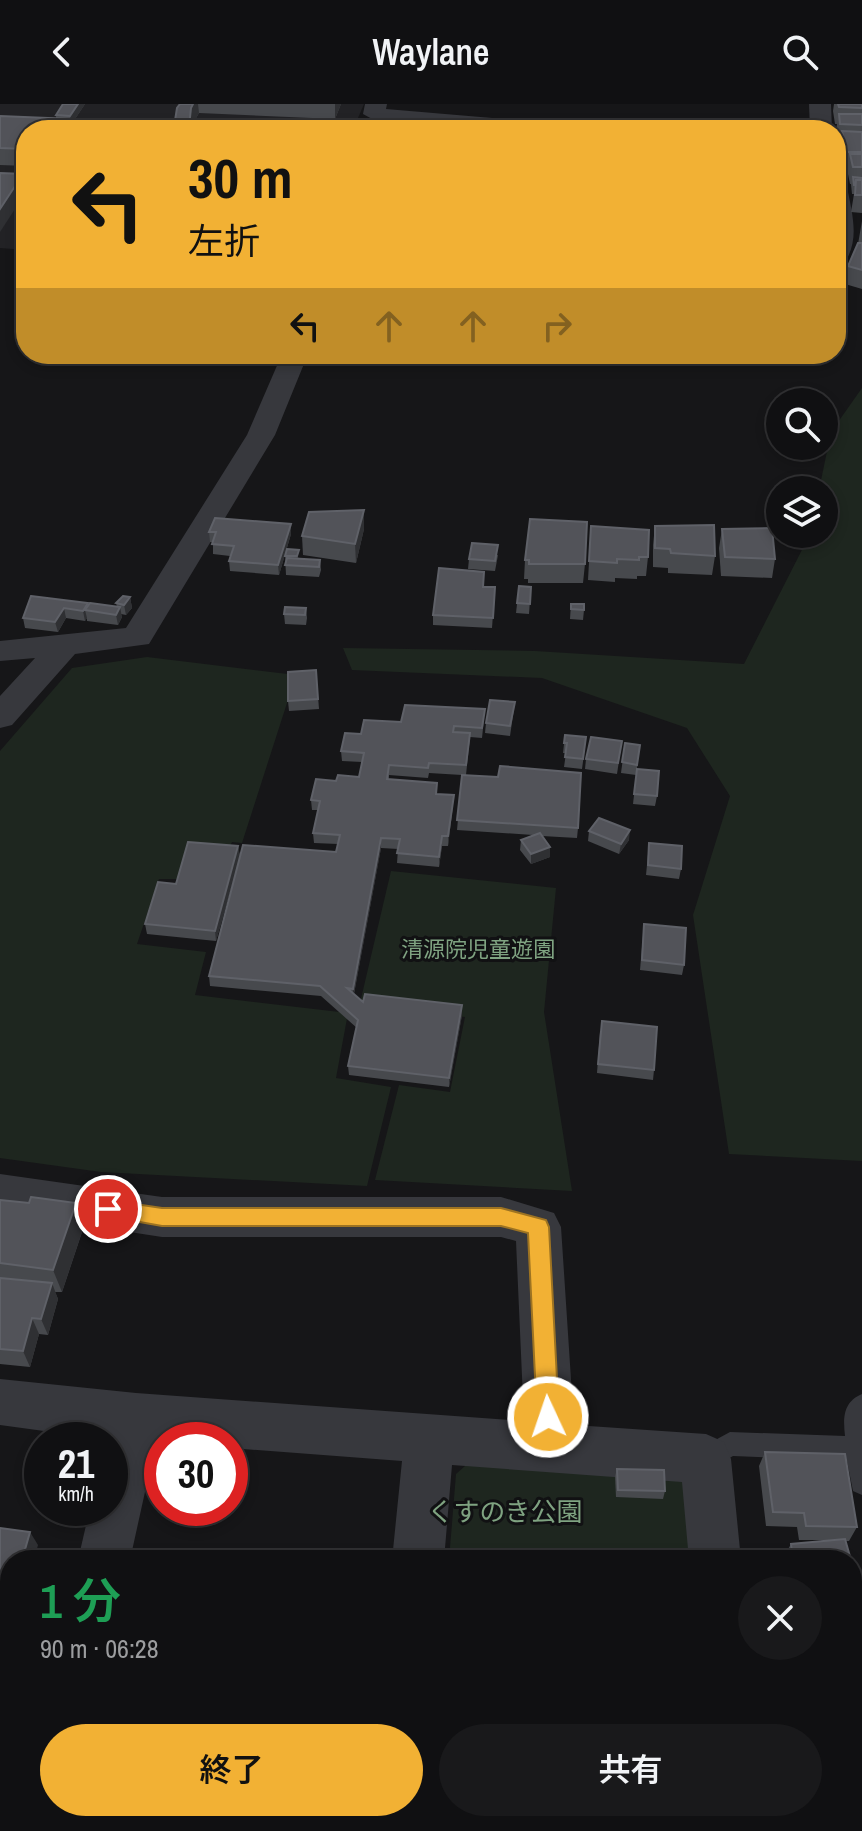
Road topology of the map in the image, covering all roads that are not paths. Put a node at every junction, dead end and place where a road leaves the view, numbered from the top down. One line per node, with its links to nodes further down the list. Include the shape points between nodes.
1 (376, 104): 2 (street, via 374,114)
2 (440, 120)
3 (291, 364): 4 (street, via 261,435 137,637)
4 (65, 645): 5 (street); 6 (street)
5 (0, 651)
6 (0, 717)
7 (0, 1193): 12 (street, via 162,1217 501,1217 538,1227)
8 (0, 1402): 10 (street)
9 (862, 1406): 13 (lane, via 855,1417)
10 (136, 1417): 11 (street); 16 (street)
11 (429, 1439): 12 (street); 17 (street)
12 (550, 1448): 14 (street)
13 (859, 1449): 14 (lane, via 730,1444); 15 (lane)
14 (706, 1459): 18 (street)
15 (862, 1482)
16 (106, 1550)
17 (419, 1550)
18 (714, 1550)

